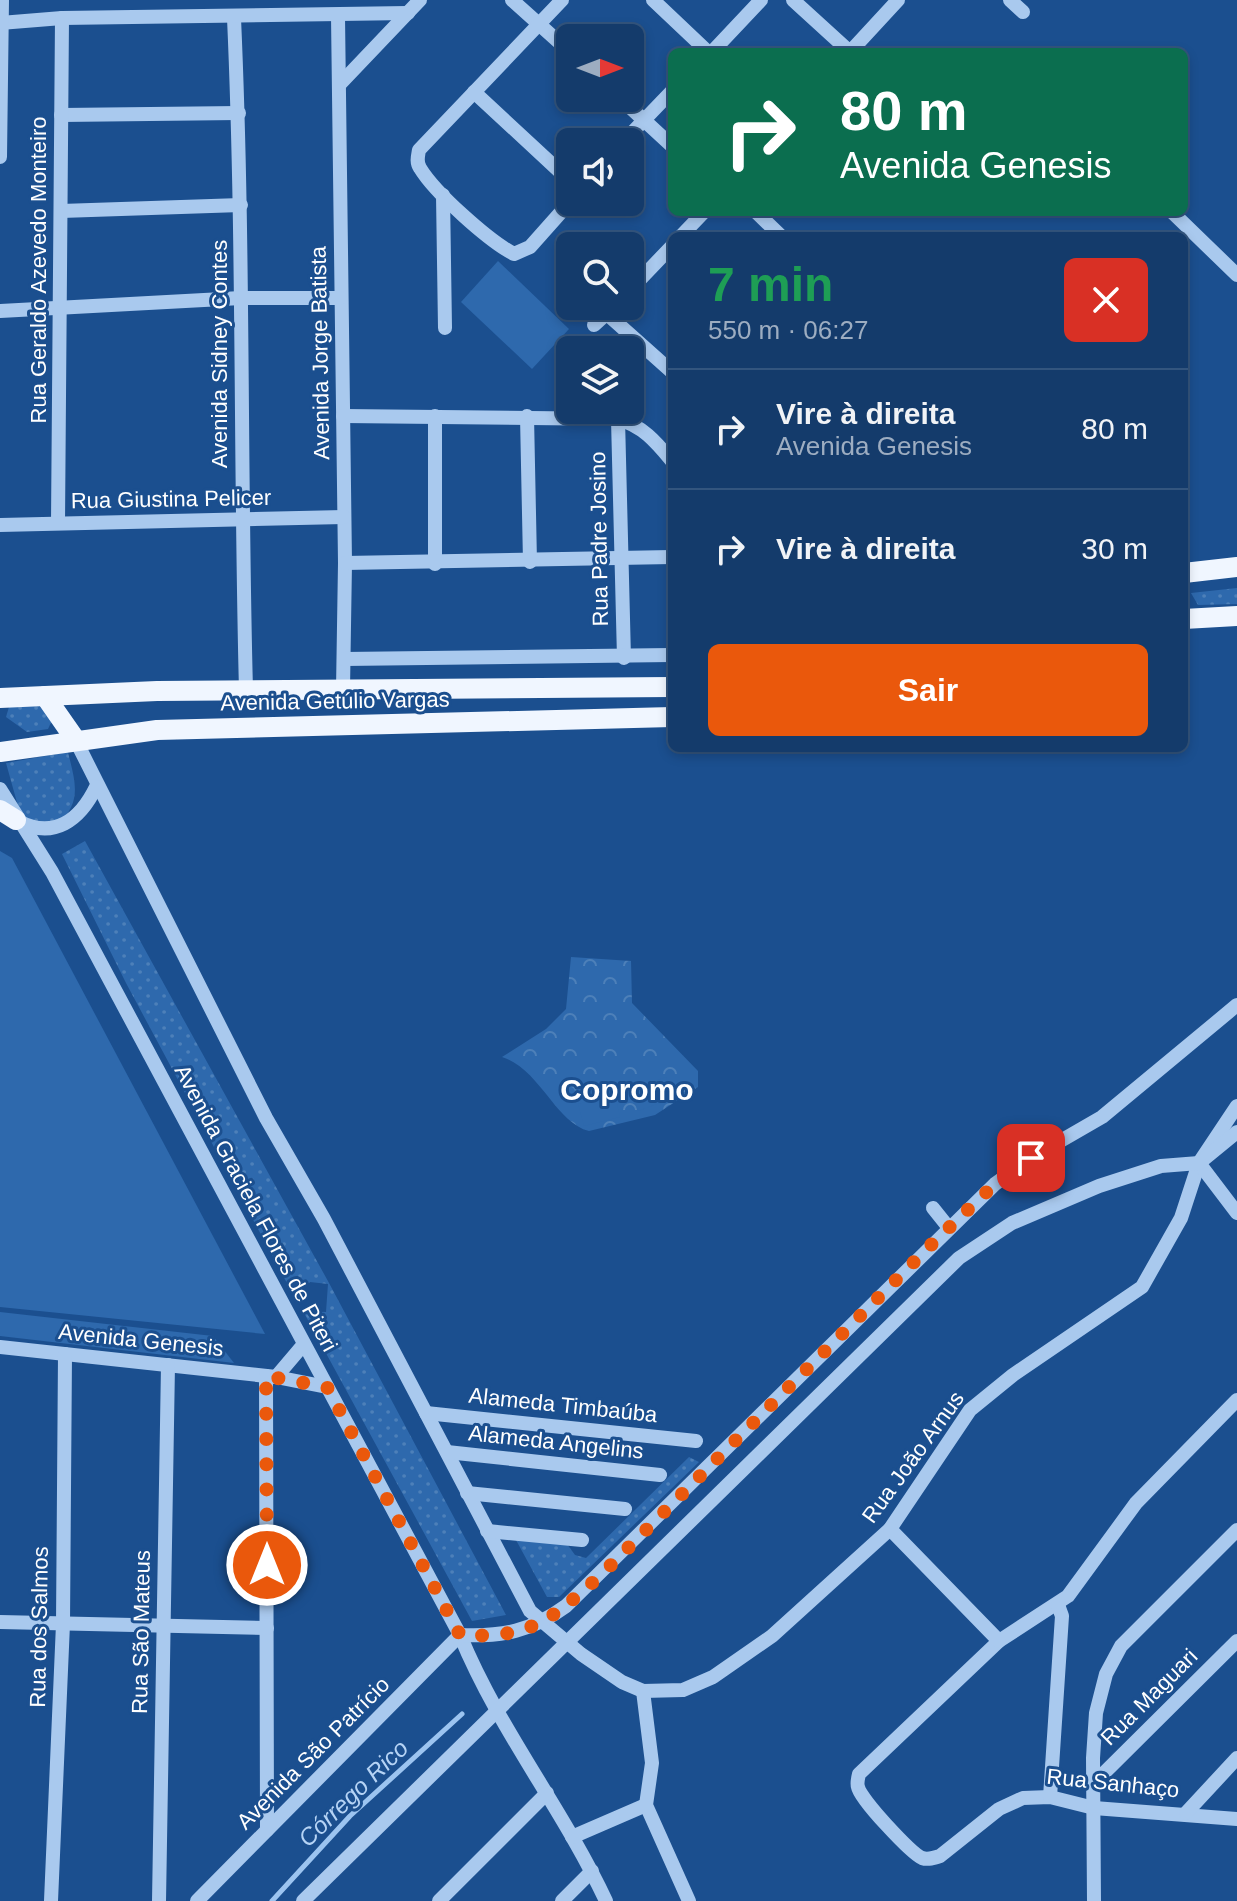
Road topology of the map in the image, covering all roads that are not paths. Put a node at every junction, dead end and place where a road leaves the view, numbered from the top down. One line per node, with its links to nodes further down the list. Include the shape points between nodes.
1 (2, 0): 15 (street)
2 (420, 0): 11 (street)
3 (512, 0): 16 (street)
4 (562, 0): 16 (street)
5 (653, 0): 18 (street)
6 (761, 0): 19 (street)
7 (793, 0): 20 (street)
8 (898, 0): 21 (street)
9 (1010, 0): 10 (street)
10 (1023, 12)
11 (408, 13): 12 (street); 22 (street)
12 (338, 16): 14 (street); 22 (street, Avenida Jorge Batista)
13 (62, 18): 14 (street); 15 (street); 27 (street, Rua Geraldo Azevedo Monteiro)
14 (234, 18): 26 (street, Avenida Sidney Contes)
15 (1, 23): 31 (street)
16 (541, 26): 17 (street); 23 (street)
17 (556, 39)
18 (706, 48)
19 (714, 48)
20 (846, 48)
21 (854, 48)
22 (340, 84): 46 (street, Avenida Jorge Batista)
23 (474, 92): 32 (street); 33 (street, via 419,150 419,167)
24 (668, 95): 28 (street)
25 (635, 112): 28 (street)
26 (239, 113): 27 (street); 34 (street, Avenida Sidney Contes)
27 (61, 115): 35 (street, Rua Geraldo Azevedo Monteiro)
28 (643, 119): 29 (street); 30 (street)
29 (635, 128)
30 (668, 142)
31 (0, 157)
32 (556, 168)
33 (443, 195): 36 (street, via 514,254 530,247); 52 (street)
34 (241, 205): 35 (street); 45 (street, Avenida Sidney Contes)
35 (61, 211): 47 (street, Rua Geraldo Azevedo Monteiro)
36 (558, 216)
37 (700, 216): 40 (street)
38 (760, 216): 41 (street)
39 (1176, 216): 43 (street)
40 (685, 232)
41 (777, 232)
42 (668, 255): 44 (street)
43 (1237, 275)
44 (644, 277)
45 (241, 298): 46 (street); 47 (street); 62 (street, Avenida Sidney Contes)
46 (340, 298): 54 (street, Avenida Jorge Batista)
47 (59, 309): 48 (street); 63 (street, Rua Geraldo Azevedo Monteiro)
48 (0, 311)
49 (600, 320): 51 (street)
50 (621, 320): 53 (street)
51 (594, 325)
52 (445, 328)
53 (668, 368)
54 (343, 416): 55 (street); 61 (street, Avenida Jorge Batista)
55 (435, 416): 56 (street); 69 (street)
56 (527, 416): 57 (street); 67 (street)
57 (556, 417)
58 (618, 424): 66 (street, Rua Padre Josino)
59 (634, 424): 60 (street)
60 (668, 456)
61 (344, 517): 62 (street, Rua Giustina Pelicer); 68 (street, Avenida Jorge Batista)
62 (241, 520): 63 (street, Rua Giustina Pelicer); 79 (street, Avenida Sidney Contes)
63 (58, 523): 64 (street, Rua Giustina Pelicer)
64 (0, 525)
65 (668, 557): 66 (street)
66 (622, 560): 67 (street); 75 (street, Rua Padre Josino)
67 (530, 562): 69 (street)
68 (345, 563): 69 (street); 76 (street, Avenida Jorge Batista)
69 (435, 564)
70 (1237, 567): 71 (main road)
71 (1188, 574)
72 (1188, 616): 73 (main road)
73 (1237, 616)
74 (668, 655): 75 (street, Avenida Getúlio Vargas)
75 (624, 658): 76 (street, Avenida Getúlio Vargas)
76 (344, 659): 78 (street, Avenida Jorge Batista)
77 (668, 687): 78 (main road, Avenida Getúlio Vargas)
78 (343, 689): 79 (main road, Avenida Getúlio Vargas)
79 (246, 690): 80 (main road, Avenida Getúlio Vargas)
80 (45, 696): 81 (main road, Avenida Getúlio Vargas); 83 (main road)
81 (0, 698)
82 (668, 717): 83 (main road, Avenida Getúlio Vargas, via 157,730)
83 (75, 739): 84 (main road, Avenida Getúlio Vargas); 85 (street)
84 (0, 752)
85 (96, 787): 88 (street, via 79,815); 104 (street)
86 (0, 789): 87 (street, Avenida Graciela Flores de Piteri)
87 (8, 815): 88 (street, via 30,827); 89 (street, Avenida Graciela Flores de Piteri)
88 (52, 829): 89 (street, Avenida Graciela Flores de Piteri, via 47,853)
89 (52, 872): 97 (street, Avenida Graciela Flores de Piteri)
90 (1237, 1005): 96 (street, via 1102,1117 1002,1179)
91 (1237, 1106): 93 (street, Rua João Arnus)
92 (1237, 1132): 93 (street)
93 (1199, 1163): 95 (street); 110 (street, Rua João Arnus, via 1181,1218 1142,1287 970,1410); 123 (street, via 1161,1166 1099,1186 1012,1223 959,1258)
94 (933, 1208): 96 (street)
95 (1237, 1213)
96 (949, 1228): 117 (street, via 601,1575)
97 (304, 1344): 101 (street); 102 (street, Avenida Graciela Flores de Piteri)
98 (0, 1347): 99 (street, Avenida Genesis)
99 (65, 1354): 100 (street, Avenida Genesis); 116 (street, Rua dos Salmos)
100 (168, 1365): 101 (street, Avenida Genesis); 118 (street, Rua São Mateus)
101 (271, 1377): 102 (street, Avenida Genesis); 119 (street)
102 (327, 1387): 120 (street, Avenida Graciela Flores de Piteri)
103 (1237, 1400): 114 (street, via 1136,1503)
104 (426, 1413): 105 (street, Alameda Timbaúba); 106 (street)
105 (696, 1441)
106 (447, 1452): 107 (street, Alameda Angelins); 108 (street)
107 (660, 1475)
108 (467, 1493): 109 (street); 112 (street)
109 (625, 1509)
110 (890, 1529): 121 (street); 124 (street, Rua João Arnus, via 772,1636 713,1677 683,1690)
111 (1237, 1530): 127 (street, via 1121,1646 1106,1674 1096,1713)
112 (487, 1531): 113 (street); 117 (street)
113 (582, 1540)
114 (1058, 1605): 121 (street); 129 (street, via 1062,1616)
115 (0, 1622): 116 (street)
116 (63, 1624): 118 (street); 137 (street, Rua dos Salmos)
117 (542, 1624): 120 (street, via 504,1635); 123 (street)
118 (163, 1626): 119 (street); 138 (street, Rua São Mateus)
119 (267, 1628): 134 (street)
120 (460, 1635): 125 (street, Avenida Graciela Flores de Piteri); 134 (street, Avenida São Patrício)
121 (999, 1641): 129 (street, Rua Sanhaço, via 859,1774 857,1785 862,1797 920,1858 931,1859 999,1809 1023,1798)
122 (1237, 1641): 127 (street, Rua Maguari)
123 (565, 1642): 124 (street, Rua João Arnus); 125 (street)
124 (643, 1691): 130 (street, via 652,1763)
125 (495, 1713): 128 (street, Avenida Graciela Flores de Piteri); 140 (street)
126 (1237, 1758): 132 (street)
127 (1093, 1784): 131 (street)
128 (547, 1793): 135 (street, Avenida Graciela Flores de Piteri); 141 (street)
129 (1050, 1797): 131 (street, Rua Sanhaço)
130 (646, 1805): 135 (street); 144 (street)
131 (1094, 1808): 132 (street, Rua Sanhaço); 145 (street)
132 (1186, 1813): 133 (street, Rua Sanhaço)
133 (1237, 1819)
134 (267, 1830): 139 (street, Avenida São Patrício)
135 (572, 1837): 136 (street, Avenida Graciela Flores de Piteri)
136 (592, 1871): 142 (street); 143 (street, Avenida Graciela Flores de Piteri)
137 (51, 1901)
138 (159, 1901)
139 (197, 1901)
140 (303, 1901)
141 (439, 1901)
142 (562, 1901)
143 (606, 1901)
144 (689, 1901)
145 (1094, 1901)

